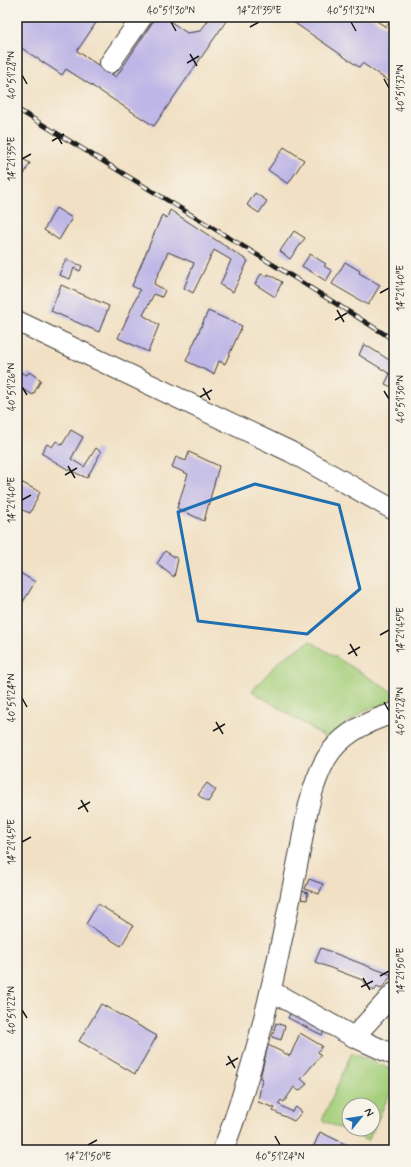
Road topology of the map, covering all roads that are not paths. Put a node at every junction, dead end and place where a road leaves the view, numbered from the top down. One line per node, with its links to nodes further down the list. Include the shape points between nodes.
1 (142, 17): 2 (street)
2 (110, 63)
3 (17, 320): 4 (street, via 291,452)
4 (394, 510)
5 (394, 713): 6 (street, via 353,731 326,759 306,819)
6 (271, 991): 8 (street); 10 (street, via 237,1115)
7 (394, 993): 8 (street)
8 (354, 1037): 9 (street)
9 (394, 1055)
10 (223, 1150)

